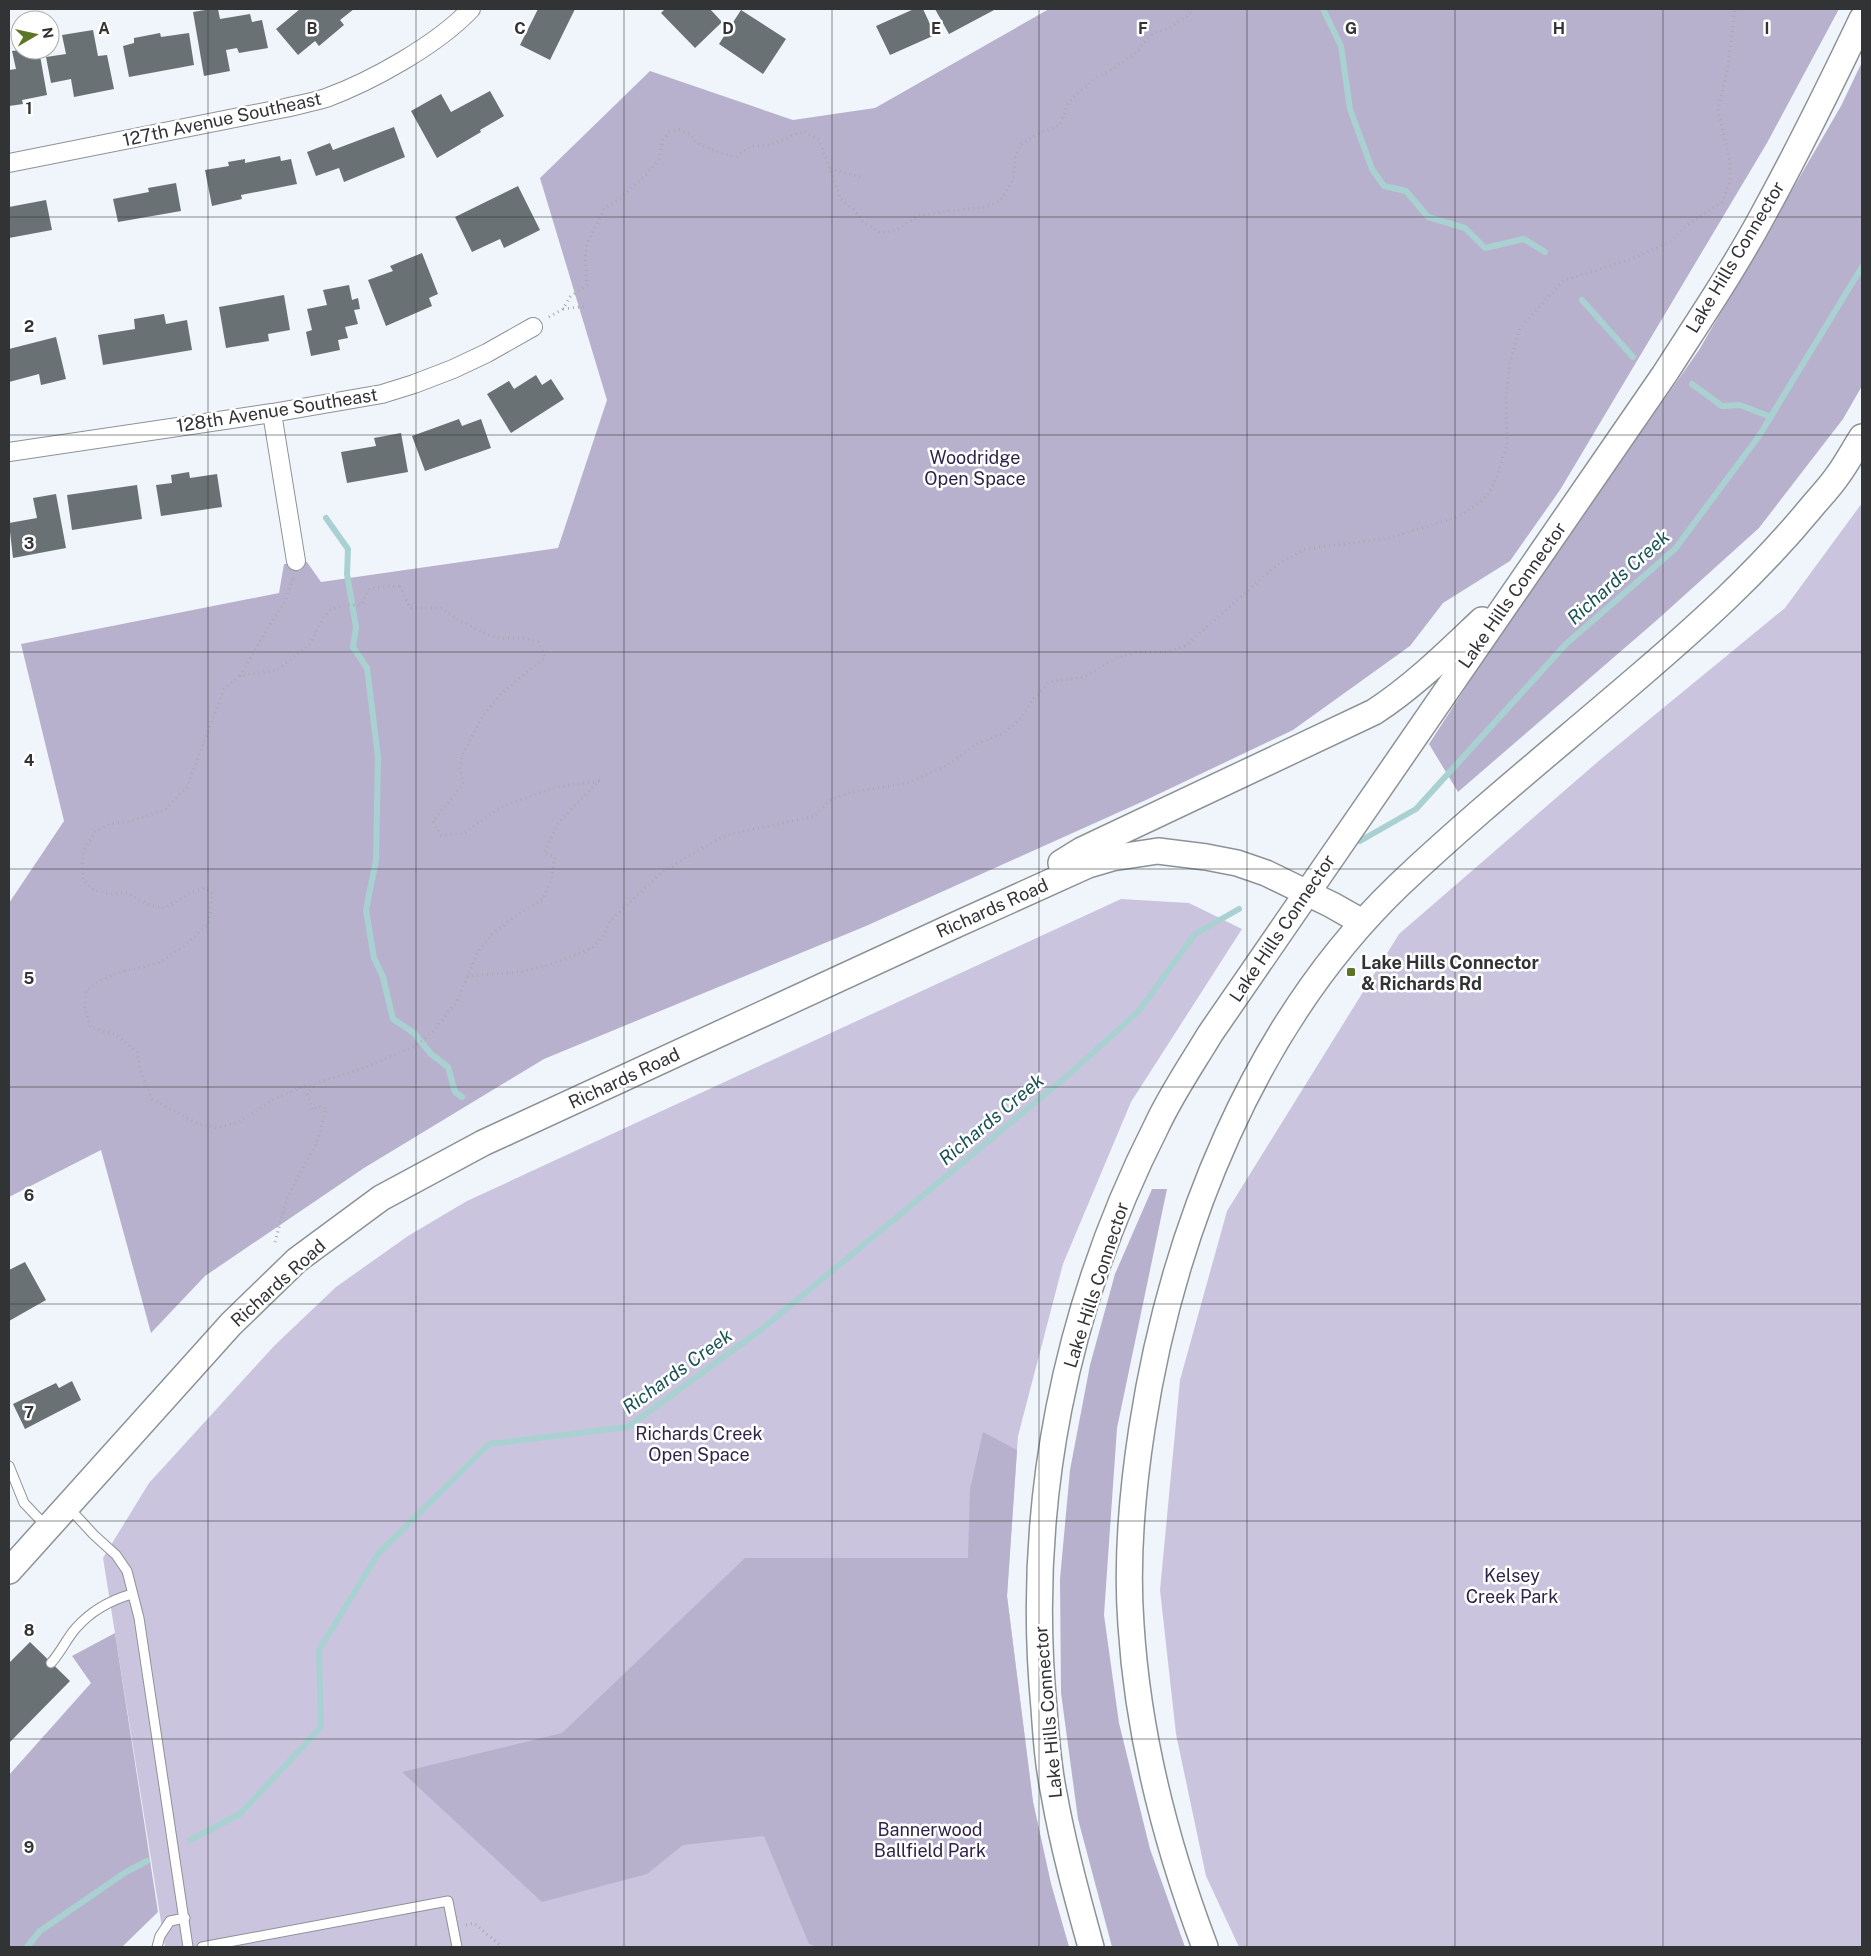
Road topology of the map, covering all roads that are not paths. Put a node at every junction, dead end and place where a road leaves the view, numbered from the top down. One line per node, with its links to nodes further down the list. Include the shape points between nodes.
1 (471, 9): 3 (street, 127th Avenue Southeast, via 429,43 376,76 324,98)
2 (1862, 19): 9 (main road, Lake Hills Connector, via 1764,214 1722,284)
3 (9, 163)
4 (533, 327): 5 (street, 128th Avenue Southeast, via 487,353 414,384 382,394)
5 (272, 412): 7 (street, 128th Avenue Southeast); 8 (street)
6 (1862, 437): 11 (main road, via 1837,476 1748,579 1438,849)
7 (9, 452)
8 (296, 561)
9 (1522, 582): 10 (main road, Lake Hills Connector); 12 (main road, via 1430,671 1374,712 1082,850)
10 (1306, 892): 11 (main road, Richards Road); 12 (main road, Richards Road, via 1237,863 1158,851 1088,865); 24 (main road, Lake Hills Connector, via 1210,1034 1157,1123 1101,1256 1060,1396 1043,1510 1039,1657 1053,1792)
11 (1362, 922): 25 (main road, via 1281,1032 1238,1113 1188,1236 1177,1273 1156,1350 1139,1447 1129,1544 1130,1622 1137,1686 1151,1767 1167,1832)
12 (950, 927): 14 (main road, Richards Road, via 483,1143 381,1198 297,1260 262,1293)
13 (9, 1466): 15 (lane, via 24,1503)
14 (67, 1506): 15 (main road, Richards Road); 17 (lane, via 116,1554 127,1571)
15 (48, 1528): 16 (main road, Richards Road)
16 (9, 1571)
17 (132, 1594): 18 (lane, via 100,1608 75,1628); 19 (lane, via 140,1618)
18 (51, 1663)
19 (184, 1918): 20 (lane, via 170,1921); 21 (lane)
20 (157, 1947)
21 (188, 1947)
22 (202, 1947): 23 (lane, via 448,1901)
23 (457, 1947)
24 (1091, 1947)
25 (1205, 1947)

